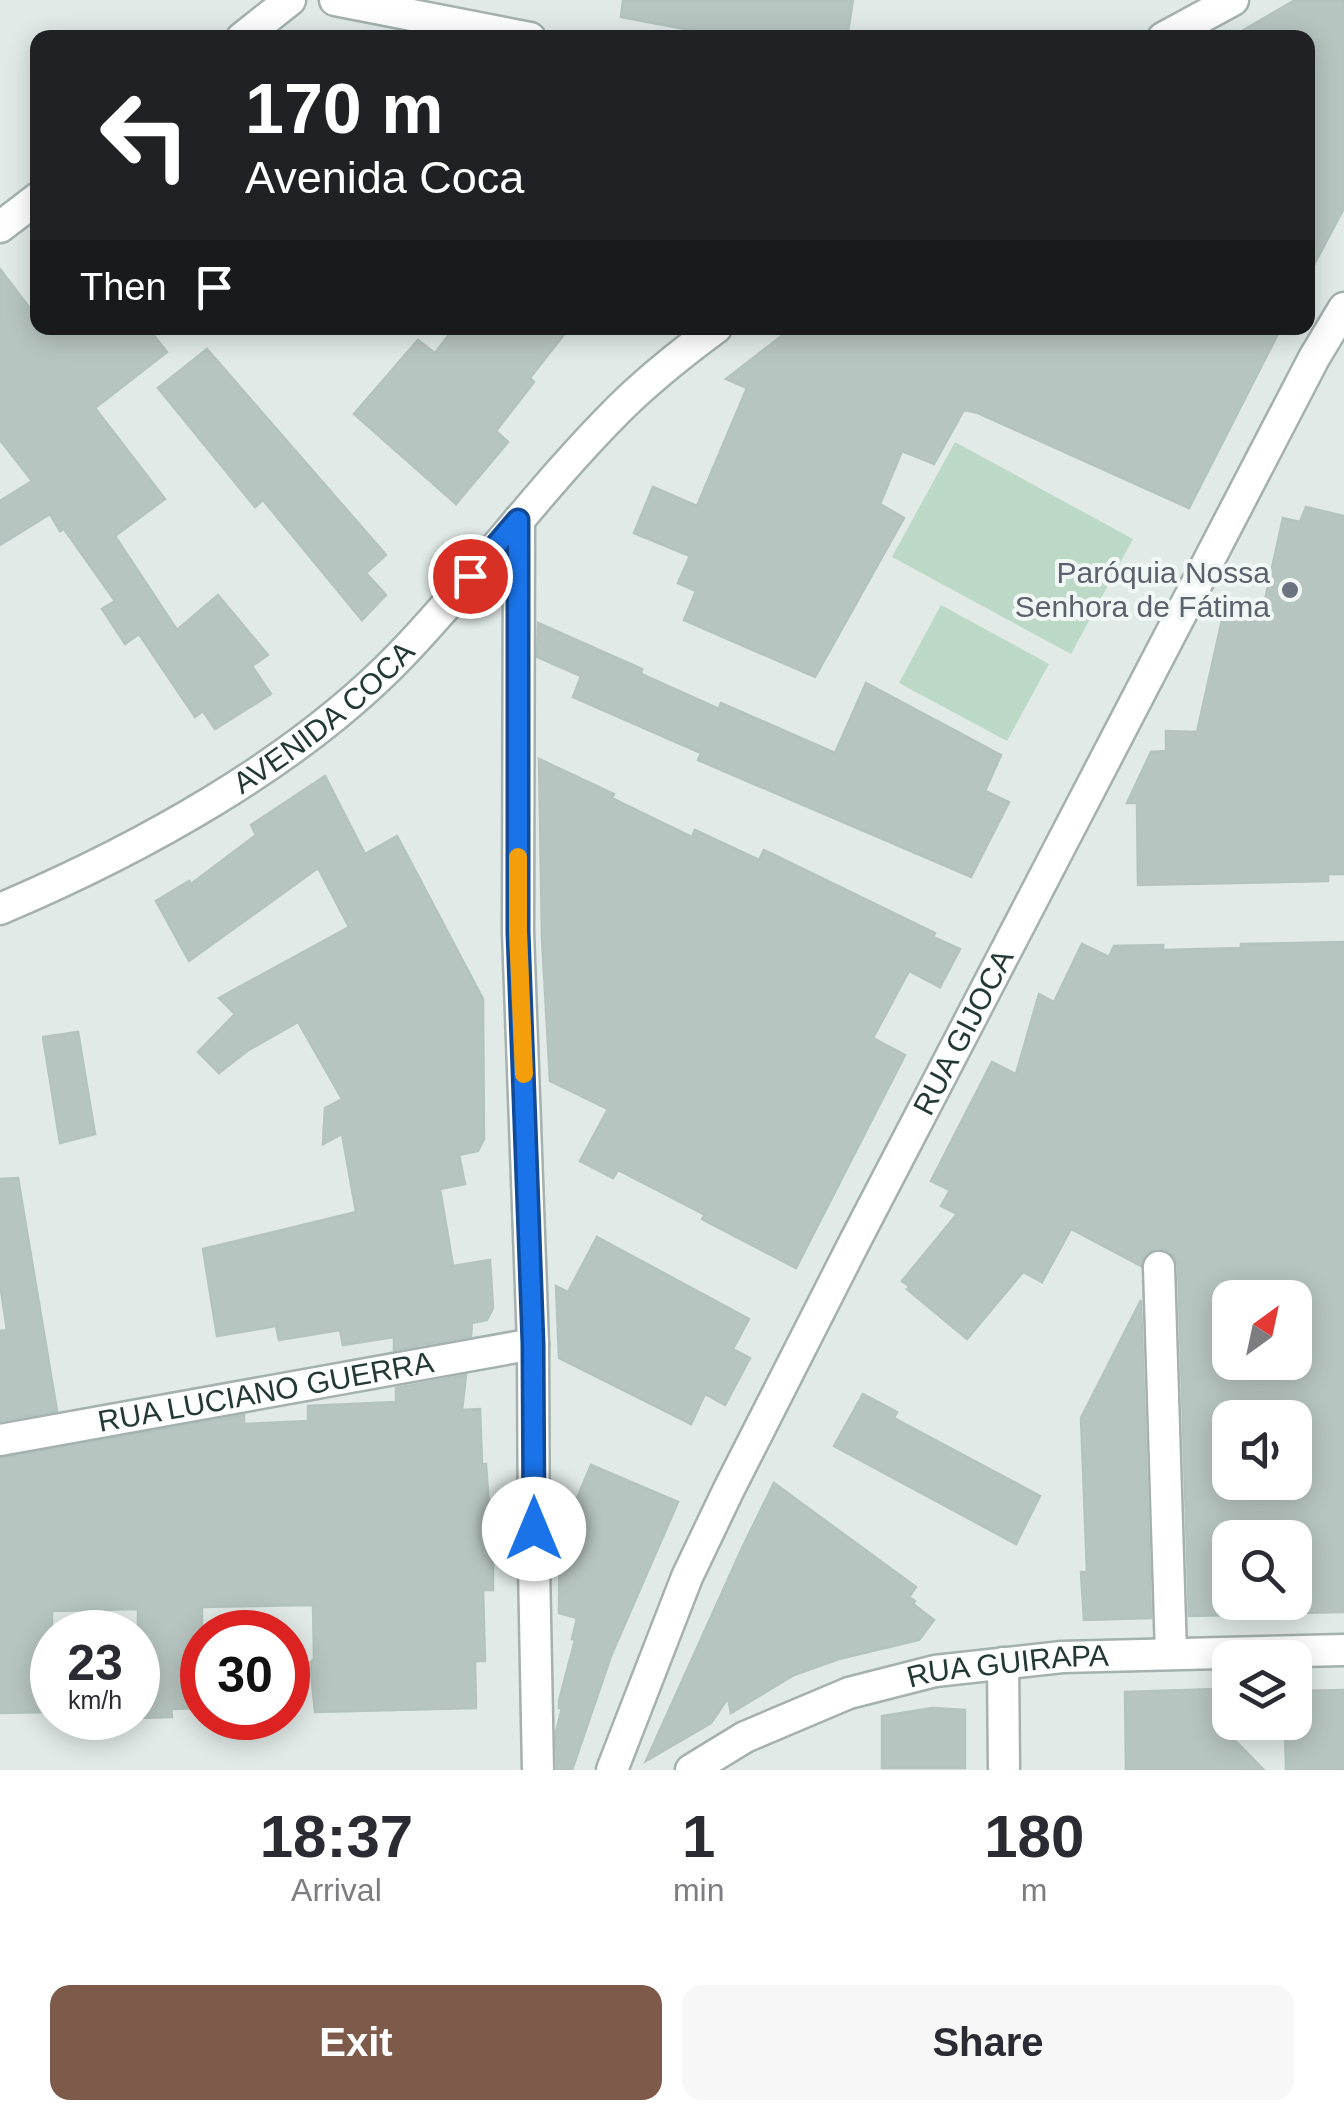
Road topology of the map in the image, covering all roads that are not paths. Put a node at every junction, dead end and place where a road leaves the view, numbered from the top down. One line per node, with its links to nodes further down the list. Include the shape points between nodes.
1 (290, 0): 4 (street)
2 (335, 0): 5 (street)
3 (1232, 0): 6 (street)
4 (252, 30)
5 (489, 30)
6 (1178, 30)
7 (30, 204): 8 (street)
8 (0, 227)
9 (1344, 308): 20 (street, RUA GIJOCA, via 738,1471)
10 (707, 335): 11 (street, AVENIDA COCA, via 619,409)
11 (518, 520): 12 (street, AVENIDA COCA, via 402,654 283,756 173,824); 14 (street, via 518,932)
12 (0, 909)
13 (1159, 1266): 17 (street)
14 (533, 1344): 15 (street, RUA LUCIANO GUERRA); 19 (street)
15 (0, 1440)
16 (1344, 1650): 17 (street, RUA GUIRAPA)
17 (1171, 1654): 18 (street, RUA GUIRAPA)
18 (1003, 1663): 21 (street, RUA GUIRAPA, via 935,1670 849,1693 745,1737); 22 (street)
19 (538, 1770)
20 (612, 1770)
21 (691, 1770)
22 (1004, 1770)

